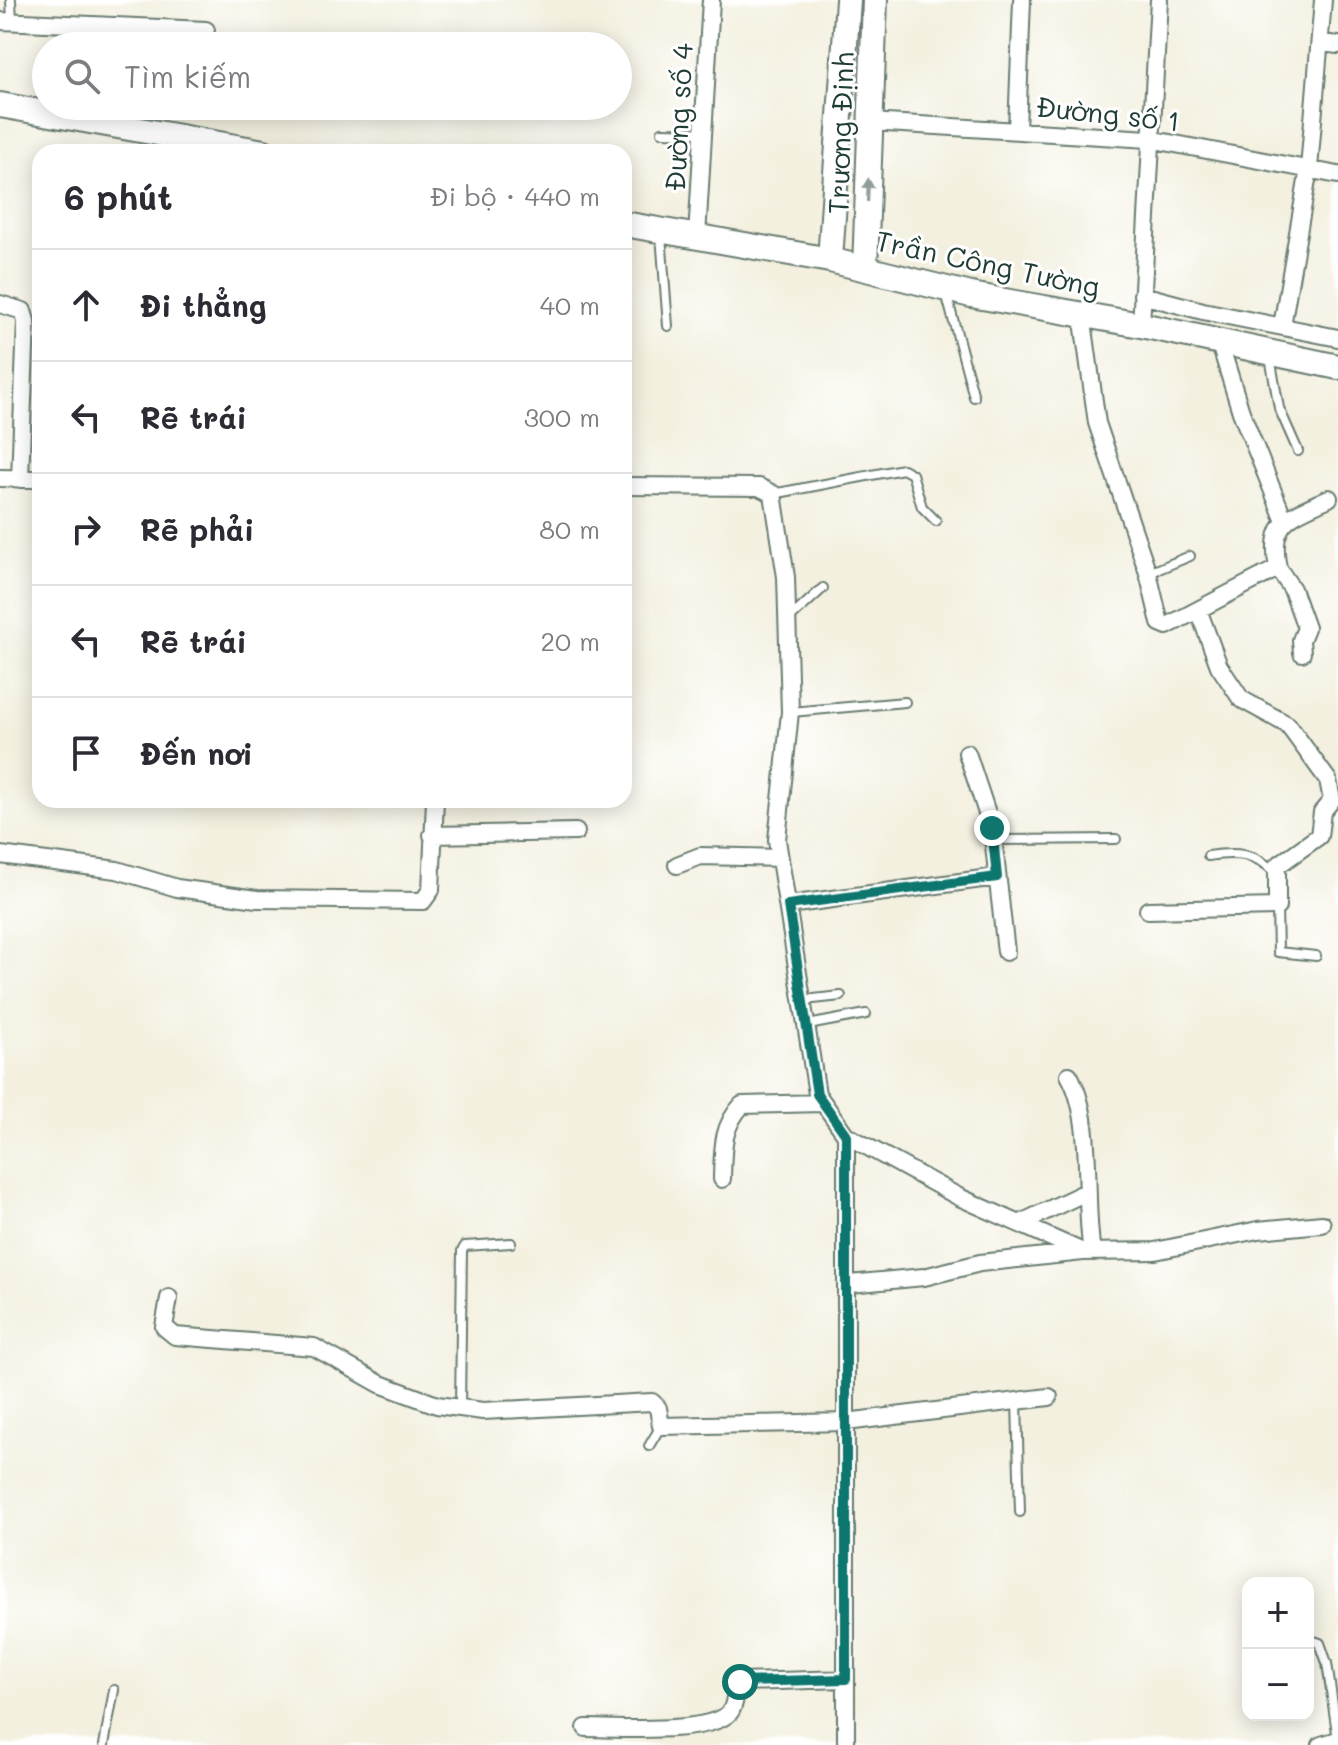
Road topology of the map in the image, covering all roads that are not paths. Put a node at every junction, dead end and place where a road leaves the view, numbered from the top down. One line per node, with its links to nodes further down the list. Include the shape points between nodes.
1 (11, 0): 8 (lane)
2 (711, 0): 17 (street, Đường số 4)
3 (848, 0): 25 (main road, Trương Định)
4 (875, 0): 14 (main road, Trương Định)
5 (1022, 0): 15 (street)
6 (1159, 0): 18 (street)
7 (1323, 0): 10 (street)
8 (6, 21): 9 (street)
9 (206, 30)
10 (1330, 44): 20 (street)
11 (0, 105): 12 (main road)
12 (32, 111)
13 (84, 120): 19 (main road)
14 (870, 122): 15 (street, Đường số 1); 26 (main road, Trương Định, one-way to 14)
15 (1017, 130): 18 (street, Đường số 1)
16 (662, 132): 17 (lane)
17 (703, 133): 24 (street, Đường số 4)
18 (1149, 139): 20 (street, Đường số 1); 28 (street)
19 (217, 144)
20 (1309, 169): 21 (street, Đường số 1); 33 (street)
21 (1338, 175)
22 (632, 226): 23 (main road, Trần Công Tường)
23 (661, 231): 24 (main road, Trần Công Tường); 32 (lane)
24 (697, 237): 25 (main road, Trần Công Tường)
25 (830, 260): 26 (main road, Trần Công Tường)
26 (865, 268): 27 (main road, Trần Công Tường)
27 (944, 288): 30 (main road, Trần Công Tường); 38 (lane)
28 (1142, 295): 31 (street); 33 (street)
29 (0, 304): 41 (street, via 23,311 26,321)
30 (1082, 314): 31 (main road, Trần Công Tường); 50 (street, via 1097,423)
31 (1141, 325): 35 (main road, Trần Công Tường)
32 (668, 326)
33 (1282, 326): 34 (street)
34 (1338, 338)
35 (1219, 341): 36 (main road, Trần Công Tường); 46 (street)
36 (1269, 352): 37 (main road, Trần Công Tường); 39 (lane, via 1279,408)
37 (1338, 367)
38 (974, 397)
39 (1298, 451)
40 (0, 478): 41 (street)
41 (20, 479): 42 (street)
42 (32, 479)
43 (632, 486): 44 (street, via 759,487)
44 (773, 494): 47 (lane, via 903,469 912,474 922,507); 53 (street)
45 (1329, 498): 46 (street)
46 (1284, 519): 49 (street, via 1276,537)
47 (936, 521)
48 (1190, 556): 50 (lane)
49 (1278, 568): 52 (street); 54 (street, via 1306,628)
50 (1148, 573): 52 (street, via 1160,623 1167,626)
51 (823, 588): 53 (lane)
52 (1199, 612): 67 (street, via 1219,666 1246,702 1288,725 1328,780 1332,794 1322,812 1319,836 1282,861)
53 (787, 622): 56 (street)
54 (1302, 653)
55 (905, 702): 56 (lane)
56 (790, 712): 65 (street, via 777,840)
57 (967, 753): 62 (street)
58 (434, 808): 60 (street)
59 (576, 832): 60 (street)
60 (432, 835): 63 (street, via 431,890 423,901 257,899)
61 (1116, 839): 62 (lane)
62 (994, 840): 68 (street)
63 (0, 855)
64 (1208, 856): 67 (lane, via 1253,856)
65 (780, 858): 66 (street, via 700,856); 69 (street)
66 (677, 865)
67 (1275, 873): 70 (street)
68 (997, 877): 69 (street); 72 (street)
69 (788, 905): 75 (street)
70 (1277, 907): 71 (street); 73 (lane, via 1278,952)
71 (1148, 910)
72 (1006, 952)
73 (1316, 956)
74 (841, 996): 75 (lane)
75 (804, 1000): 77 (street)
76 (866, 1014): 77 (lane)
77 (808, 1025): 79 (street)
78 (1069, 1075): 82 (street, via 1078,1090 1083,1119)
79 (822, 1103): 80 (street); 81 (street, via 742,1105 723,1135)
80 (846, 1135): 83 (street, via 959,1197); 87 (street)
81 (722, 1179)
82 (1086, 1192): 83 (street); 86 (street)
83 (1023, 1222): 86 (street)
84 (1322, 1224): 86 (street, via 1258,1230 1155,1251)
85 (511, 1243): 91 (lane, via 465,1246 462,1251)
86 (1088, 1252): 87 (street)
87 (849, 1284): 92 (street)
88 (169, 1298): 91 (street, via 164,1327 175,1336 314,1347 380,1384)
89 (1049, 1397): 90 (street)
90 (1017, 1401): 92 (street); 95 (lane)
91 (460, 1408): 93 (street, via 652,1402)
92 (846, 1422): 93 (street); 97 (street)
93 (661, 1426): 94 (lane)
94 (649, 1446)
95 (1020, 1512)
96 (1314, 1641): 100 (lane, via 1320,1643 1327,1663)
97 (846, 1679): 99 (street, via 740,1682 734,1705 714,1722); 102 (street)
98 (114, 1690): 101 (lane)
99 (586, 1728)
100 (1338, 1740): 103 (street)
101 (104, 1745)
102 (846, 1745)
103 (1321, 1745)

